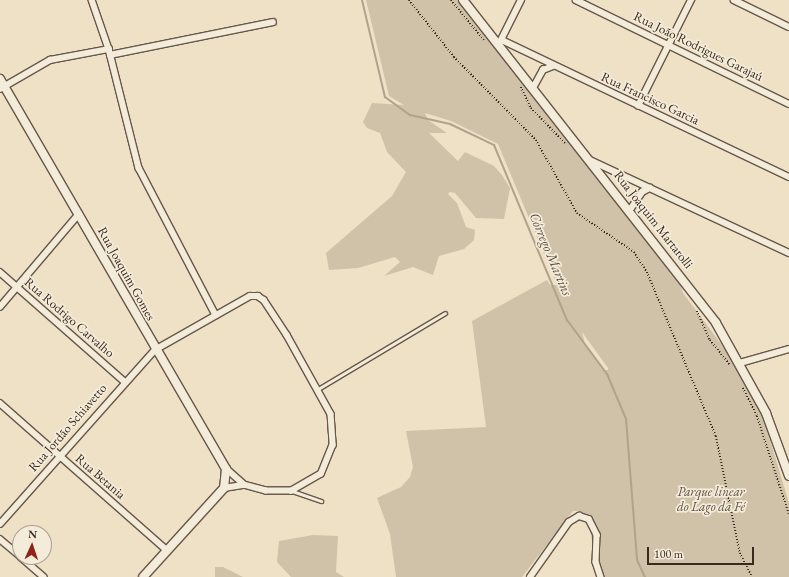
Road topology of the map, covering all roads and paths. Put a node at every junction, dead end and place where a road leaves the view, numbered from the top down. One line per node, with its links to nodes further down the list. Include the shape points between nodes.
1 (92, 0): 14 (street)
2 (409, 0): 59 (path, via 454,57 536,140 577,213 634,252 647,272 716,436 740,553)
3 (451, 0): 12 (path)
4 (463, 0): 11 (street, Rua Joaquim Martarolli)
5 (521, 0): 11 (street)
6 (576, 0): 13 (street, Rua João Rodrigues Garajaú)
7 (691, 0): 13 (street)
8 (734, 0): 10 (street)
9 (273, 22): 14 (street)
10 (789, 27)
11 (500, 42): 15 (street, Rua Francisco Garcia); 18 (street, Rua Joaquim Martarolli)
12 (486, 43)
13 (670, 46): 19 (street, Rua João Rodrigues Garajaú); 20 (street)
14 (110, 52): 17 (street, via 50,60); 33 (street, via 139,168)
15 (553, 66): 18 (street, via 543,70); 20 (street, Rua Francisco Garcia)
16 (517, 82): 21 (path, via 535,113)
17 (1, 84): 26 (street, Rua Joaquim Gomes)
18 (533, 88): 22 (street, Rua Joaquim Martarolli)
19 (789, 104)
20 (638, 106): 23 (street, Rua Francisco Garcia)
21 (570, 148)
22 (590, 160): 24 (street); 25 (street, Rua Joaquim Martarolli)
23 (789, 177)
24 (650, 188): 25 (street, via 642,192); 27 (street)
25 (630, 210): 36 (street, Rua Joaquim Martarolli, via 716,322)
26 (79, 214): 29 (street); 35 (street, Rua Joaquim Gomes)
27 (789, 252)
28 (0, 272): 29 (street, Rua Rodrigo Carvalho)
29 (17, 287): 30 (street); 38 (street, Rua Rodrigo Carvalho)
30 (1, 302)
31 (695, 308): 37 (path, via 710,340)
32 (444, 313): 40 (lane)
33 (216, 315): 35 (street, Rua Jordão Schiavetto); 40 (street, Rua Jordão Schiavetto, via 250,296 264,300)
34 (789, 349): 36 (street)
35 (155, 350): 38 (street, Rua Jordão Schiavetto); 43 (street, Rua Joaquim Gomes)
36 (740, 363): 44 (street, Rua Joaquim Martarolli, via 766,414)
37 (732, 368)
38 (124, 381): 42 (street, Rua Jordão Schiavetto)
39 (739, 382): 49 (path, via 757,416)
40 (318, 388): 47 (street, Rua Jordão Schiavetto, via 331,414 333,445 321,474)
41 (0, 403): 42 (street, Rua Betania)
42 (59, 456): 50 (street, Rua Jordão Schiavetto); 53 (street, Rua Betania)
43 (226, 469): 45 (street, Rua Joaquim Gomes); 46 (street)
44 (789, 476)
45 (226, 484): 46 (street); 53 (street)
46 (244, 485): 47 (street, via 266,491)
47 (292, 491): 48 (lane)
48 (321, 501)
49 (789, 514)
50 (0, 524)
51 (0, 539): 52 (street)
52 (12, 549)
53 (167, 550): 56 (street)
54 (31, 565): 55 (street)
55 (44, 577)
56 (143, 577)
57 (530, 577): 58 (street, via 569,522 579,516 590,519 596,535 596,562)
58 (601, 577)
59 (752, 577)

